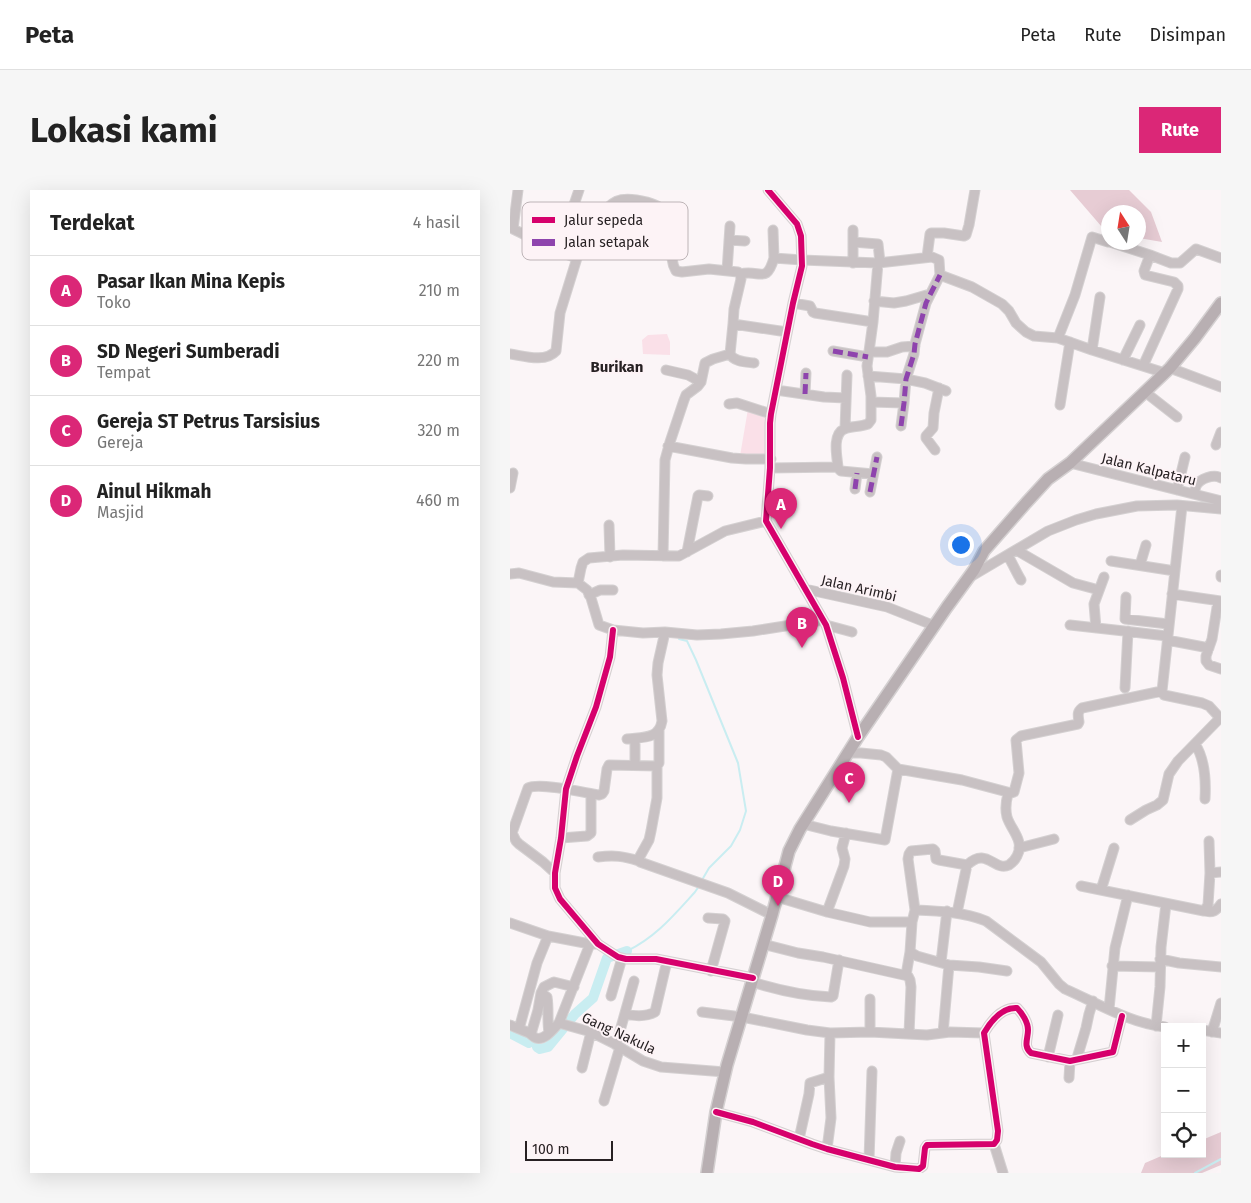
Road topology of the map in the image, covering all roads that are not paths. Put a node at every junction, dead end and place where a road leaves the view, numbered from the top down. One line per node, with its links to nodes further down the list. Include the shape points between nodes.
1 (518, 190): 9 (street)
2 (579, 190): 5 (street)
3 (768, 190): 23 (street, via 797,224)
4 (975, 190): 18 (street, via 966,235 931,233)
5 (575, 202)
6 (616, 202): 7 (street, via 625,199)
7 (646, 202)
8 (730, 226): 12 (street)
9 (511, 229)
10 (773, 230): 19 (street)
11 (854, 230): 15 (street)
12 (729, 240): 14 (street); 26 (street)
13 (1101, 240): 38 (street, via 1092,237)
14 (745, 241)
15 (853, 242): 24 (street, via 878,244); 25 (street)
16 (1134, 250): 17 (street)
17 (1150, 255): 20 (street, via 1176,264 1196,249); 48 (street, via 1145,275 1174,282 1178,289)
18 (927, 257): 24 (street); 28 (street, via 939,260)
19 (774, 258): 23 (street); 27 (street, via 765,274)
20 (1221, 258)
21 (576, 260): 43 (street, via 560,313 556,351 544,358)
22 (672, 260): 26 (street, via 676,271)
23 (802, 260): 25 (street); 32 (street)
24 (879, 262): 25 (street); 31 (street)
25 (854, 263)
26 (727, 271): 27 (street)
27 (740, 274): 35 (street)
28 (940, 275): 29 (street); 38 (street, via 972,286 1002,304 1026,332)
29 (930, 294): 31 (street, via 894,303); 40 (street)
30 (1100, 297): 41 (street)
31 (874, 301): 34 (street)
32 (793, 303): 34 (street, via 810,306 815,313); 37 (street)
33 (1221, 303): 50 (main road)
34 (873, 322): 45 (street)
35 (733, 324): 37 (street); 44 (street)
36 (1140, 324): 46 (street)
37 (787, 332): 57 (street)
38 (1058, 338): 39 (street)
39 (1070, 342): 41 (street); 64 (street)
40 (915, 346): 45 (street); 54 (street)
41 (1092, 350): 46 (street)
42 (833, 352): 45 (street)
43 (510, 354)
44 (730, 354): 47 (street, via 736,360); 55 (street, via 705,363)
45 (868, 354): 53 (street)
46 (1123, 360): 48 (street)
47 (754, 363)
48 (1143, 366): 50 (street)
49 (666, 370): 55 (street)
50 (1168, 371): 56 (street); 58 (main road)
51 (806, 374): 59 (street)
52 (847, 375): 60 (street)
53 (868, 376): 54 (street); 61 (street)
54 (906, 379): 62 (street); 72 (street, via 942,389 933,428 926,436)
55 (701, 382): 71 (street, via 686,396)
56 (1221, 387)
57 (776, 390): 59 (street); 65 (street)
58 (1145, 392): 66 (street); 75 (main road)
59 (805, 394): 60 (street)
60 (846, 398): 68 (street)
61 (871, 402): 62 (street); 68 (street, via 870,423)
62 (904, 403): 67 (street)
63 (729, 404): 65 (street, via 737,403)
64 (1060, 405)
65 (771, 414): 76 (street)
66 (1176, 416)
67 (901, 426)
68 (845, 429): 77 (street, via 836,439)
69 (1221, 432): 70 (street)
70 (1216, 444)
71 (668, 446): 76 (street); 95 (street)
72 (935, 450)
73 (877, 456): 80 (street)
74 (1185, 457): 85 (street)
75 (1070, 463): 85 (street, Jalan Kalpataru); 103 (main road, via 1026,503 984,551)
76 (771, 464): 77 (street); 90 (street)
77 (838, 467): 78 (street, via 841,471)
78 (857, 472): 80 (street); 83 (street)
79 (513, 473): 82 (street)
80 (873, 474): 84 (street)
81 (1221, 478): 85 (street, via 1214,476 1202,480)
82 (510, 488)
83 (855, 489)
84 (870, 492)
85 (1185, 492): 87 (street, Jalan Kalpataru); 88 (street)
86 (708, 496): 94 (street, via 698,496)
87 (1221, 501)
88 (1181, 506): 89 (street); 93 (street, via 1136,506 1096,514 1048,531); 100 (street)
89 (1221, 509)
90 (766, 521): 94 (street, via 725,531); 106 (street)
91 (609, 525): 97 (street)
92 (1146, 545): 99 (street)
93 (1016, 550): 96 (street); 108 (street, via 1073,583)
94 (687, 552): 95 (street, via 679,556)
95 (663, 556): 97 (street)
96 (1008, 556): 103 (street); 104 (street)
97 (610, 557): 105 (street, via 589,558 583,562)
98 (1111, 560): 99 (street)
99 (1140, 565): 100 (street)
100 (1175, 571): 110 (street)
101 (510, 574): 105 (street)
102 (1104, 576): 108 (street)
103 (967, 579): 117 (main road)
104 (1021, 580)
105 (578, 583): 109 (street)
106 (804, 589): 114 (street); 117 (street, Jalan Arimbi, via 887,607)
107 (613, 590): 109 (street)
108 (1099, 590): 118 (street, via 1094,604)
109 (589, 594): 119 (street, via 599,625)
110 (1172, 594): 112 (street); 115 (street)
111 (1126, 598): 113 (street)
112 (1220, 601): 124 (street)
113 (1125, 619): 115 (street); 120 (street)
114 (824, 622): 121 (street, via 721,634); 122 (street); 131 (street)
115 (1168, 624): 123 (street)
116 (1070, 625): 118 (street)
117 (935, 626): 131 (main road)
118 (1096, 628): 120 (street)
119 (614, 630): 121 (street); 137 (street, via 596,707)
120 (1126, 631): 123 (street); 127 (street)
121 (665, 632): 130 (street, via 657,675 662,722)
122 (852, 632)
123 (1167, 638): 125 (street); 128 (street)
124 (1217, 640): 125 (street)
125 (1209, 648): 126 (street, via 1206,661)
126 (1221, 669)
127 (1125, 688)
128 (1162, 691): 129 (street, via 1164,695 1209,706); 139 (street, via 1082,708 1078,711 1078,724 1021,736 1016,740 1019,773 1014,792)
129 (1221, 719): 132 (street)
130 (659, 730): 134 (street, via 646,738 631,739); 135 (street)
131 (858, 737): 133 (main road)
132 (1195, 744): 140 (street, via 1204,772); 141 (street, via 1169,774 1163,800)
133 (848, 753): 136 (street, via 881,755); 142 (main road)
134 (635, 765): 135 (street); 138 (street, via 610,765 604,791 599,795)
135 (657, 766): 150 (street, via 649,840)
136 (898, 770): 139 (street, via 962,780); 143 (street, via 885,840)
137 (566, 789): 138 (street); 144 (street); 153 (street, via 528,788 512,833 519,844)
138 (591, 794): 144 (street, via 591,833)
139 (1008, 794): 147 (street, via 1007,816)
140 (1205, 799)
141 (1130, 820)
142 (803, 824): 143 (street); 158 (main road, via 789,852)
143 (846, 833): 162 (street, via 842,848 844,866)
144 (561, 838): 153 (street)
145 (1054, 840): 147 (street)
146 (1209, 841): 154 (street)
147 (1019, 848): 151 (street, via 1012,864 1006,866 980,858)
148 (1114, 848): 156 (street)
149 (598, 857): 150 (street)
150 (635, 860): 165 (street, via 728,893)
151 (967, 865): 161 (street, via 936,859 933,849 908,854); 163 (street)
152 (1221, 872): 154 (street)
153 (555, 873): 171 (street, via 555,888 560,899)
154 (1210, 873): 164 (street)
155 (1081, 886): 156 (street)
156 (1102, 890): 157 (street)
157 (1128, 896): 159 (street); 179 (street)
158 (777, 897): 162 (street); 165 (main road)
159 (1166, 904): 164 (street); 177 (street)
160 (1221, 904): 164 (street, via 1217,910)
161 (915, 910): 163 (street); 168 (street)
162 (827, 912): 168 (street, via 870,922)
163 (952, 912): 178 (street); 190 (street, via 986,921 1041,962 1064,989)
164 (1207, 912): 166 (street)
165 (772, 915): 172 (main road)
166 (1221, 917)
167 (708, 918): 181 (street, via 725,921)
168 (912, 922): 173 (street)
169 (510, 923): 170 (street)
170 (548, 936): 171 (street); 201 (street)
171 (594, 944): 174 (street); 186 (street)
172 (763, 944): 175 (street); 184 (main road)
173 (910, 952): 178 (street); 183 (street)
174 (622, 958): 176 (street); 188 (street)
175 (839, 960): 183 (street); 184 (street, via 833,996 802,994)
176 (667, 961): 181 (street); 194 (street, via 655,1012 634,1016)
177 (1160, 963): 179 (street); 180 (street); 200 (street)
178 (945, 964): 182 (street); 207 (street)
179 (1112, 966): 192 (street)
180 (1221, 967)
181 (711, 970): 184 (street)
182 (1007, 971)
183 (906, 975): 210 (street, via 911,987)
184 (753, 980): 197 (main road)
185 (634, 981): 194 (street)
186 (574, 987): 187 (street, via 554,982 544,987); 198 (street)
187 (541, 993): 205 (street, via 547,997); 209 (street)
188 (611, 996)
189 (870, 999): 203 (street)
190 (1093, 1001): 192 (street); 213 (street)
191 (1221, 1003): 204 (street)
192 (1109, 1009): 196 (street)
193 (702, 1012): 197 (street)
194 (625, 1014): 211 (street)
195 (1058, 1015): 212 (street)
196 (1122, 1016): 200 (street); 213 (street, via 1113,1052)
197 (742, 1017): 206 (street); 216 (main road)
198 (563, 1024): 202 (street, Gang Nakula); 205 (street, Gang Nakula)
199 (510, 1025): 201 (street)
200 (1160, 1026)
201 (519, 1029): 209 (street)
202 (591, 1032): 211 (street, Gang Nakula); 214 (street)
203 (870, 1032): 206 (street); 210 (street)
204 (1216, 1032)
205 (549, 1033): 209 (street, via 539,1038)
206 (830, 1033): 217 (street)
207 (943, 1033): 208 (street); 210 (street)
208 (984, 1033): 212 (street, via 1002,1012 1017,1008 1027,1026 1028,1050); 223 (street, via 998,1131)
209 (531, 1034)
210 (909, 1034)
211 (618, 1046): 216 (street, Gang Nakula, via 643,1061 661,1067); 219 (street)
212 (1048, 1057): 213 (street)
213 (1073, 1060): 218 (street)
214 (582, 1068)
215 (872, 1071): 225 (street)
216 (725, 1072): 220 (main road)
217 (830, 1077): 221 (street, via 810,1082); 224 (street, via 831,1118)
218 (1070, 1078)
219 (604, 1101)
220 (716, 1112): 221 (street); 228 (main road)
221 (799, 1139): 224 (street)
222 (900, 1141): 227 (street)
223 (994, 1144): 227 (street, via 927,1145 922,1168); 230 (street)
224 (827, 1149): 225 (street)
225 (869, 1160): 226 (street)
226 (879, 1163): 227 (street); 229 (street)
227 (894, 1167)
228 (707, 1173)
229 (878, 1173)
230 (1003, 1173)

